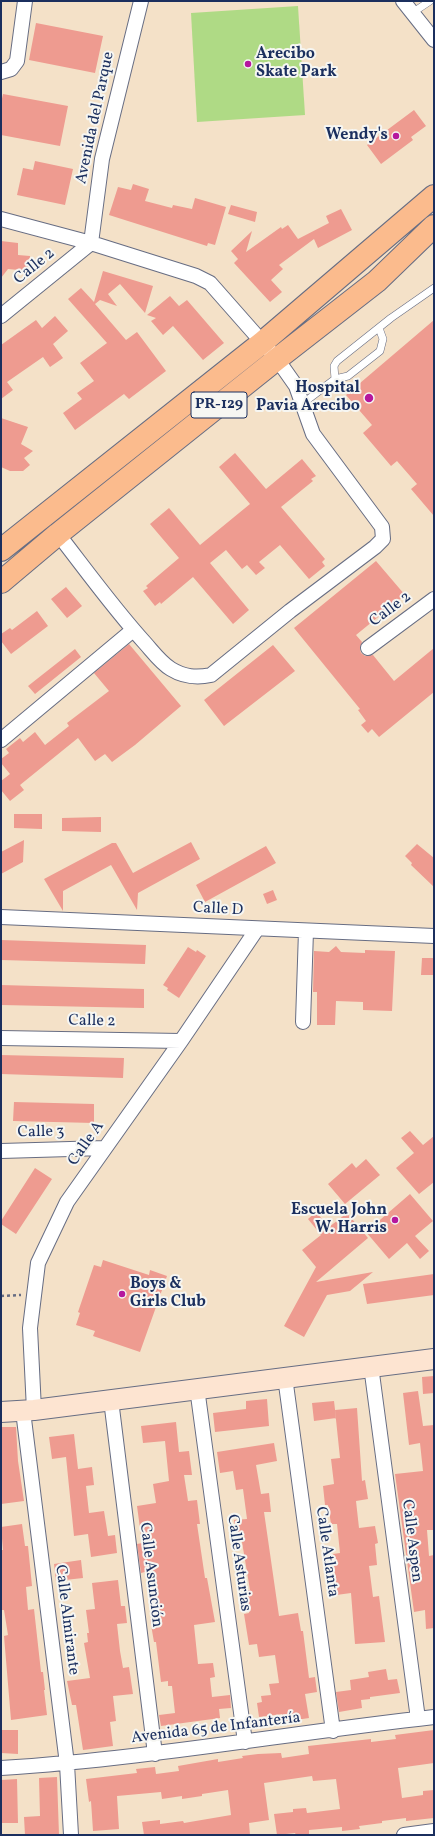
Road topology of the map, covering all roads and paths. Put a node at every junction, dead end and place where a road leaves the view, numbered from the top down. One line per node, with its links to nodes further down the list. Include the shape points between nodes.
1 (24, 1): 7 (street, via 17,61 11,70)
2 (141, 1): 14 (street, Avenida del Parque, via 102,159)
3 (402, 1): 5 (street)
4 (430, 1): 5 (lane)
5 (412, 13): 6 (street)
6 (434, 40)
7 (1, 72)
8 (434, 183): 11 (main road)
9 (434, 196): 11 (main road, PR-129)
10 (1, 219): 14 (street)
11 (403, 224): 19 (main road, PR-129)
12 (434, 226): 15 (main road, PR-129)
13 (434, 242): 15 (main road)
14 (91, 243): 17 (street, Calle 2); 19 (street, via 196,276 210,283)
15 (377, 281): 20 (main road, PR-129)
16 (434, 288): 18 (lane)
17 (1, 316)
18 (379, 328): 21 (lane, via 337,361 334,366); 21 (lane, via 383,339 380,351 348,376)
19 (263, 342): 20 (street); 24 (main road, PR-129)
20 (277, 359): 22 (street, via 296,386); 23 (main road, PR-129)
21 (335, 379): 22 (lane)
22 (302, 404): 27 (street, via 313,434 382,527 383,539 211,675 198,678 170,669)
23 (58, 534): 25 (main road, PR-129); 27 (street)
24 (1, 550)
25 (1, 582)
26 (434, 599): 28 (street, Calle 2)
27 (133, 630): 29 (street)
28 (368, 648)
29 (1, 740)
30 (1, 918): 31 (street, Calle D)
31 (256, 929): 32 (street, Calle D); 36 (street, Calle A)
32 (306, 931): 33 (street, Calle D); 34 (street)
33 (434, 936)
34 (303, 1022)
35 (1, 1038): 36 (street, Calle 2)
36 (182, 1041): 37 (street, Calle A)
37 (105, 1148): 38 (street, Calle 3); 39 (street, Calle A, via 67,1202 38,1263)
38 (1, 1151)
39 (34, 1294): 40 (path); 46 (street, Calle A, via 30,1328)
40 (1, 1296)
41 (434, 1359): 42 (street)
42 (371, 1366): 43 (street); 49 (street, Calle Aspen)
43 (285, 1377): 44 (street); 50 (street, Calle Atlanta)
44 (197, 1388): 45 (street); 51 (street, Calle Asturias)
45 (110, 1400): 46 (street); 52 (street, Calle Asunción)
46 (28, 1410): 47 (street); 53 (street, Calle Almirante)
47 (1, 1412)
48 (434, 1717): 49 (street, Avenida 65 de Infantería)
49 (418, 1719): 50 (street, Avenida 65 de Infantería)
50 (333, 1731): 51 (street, Avenida 65 de Infantería)
51 (244, 1742): 52 (street, Avenida 65 de Infantería)
52 (155, 1754): 53 (street, Avenida 65 de Infantería)
53 (67, 1764): 54 (street, Avenida 65 de Infantería); 56 (street, Calle Almirante)
54 (1, 1768)
55 (434, 1831): 57 (street)
56 (71, 1835)
57 (404, 1835)

